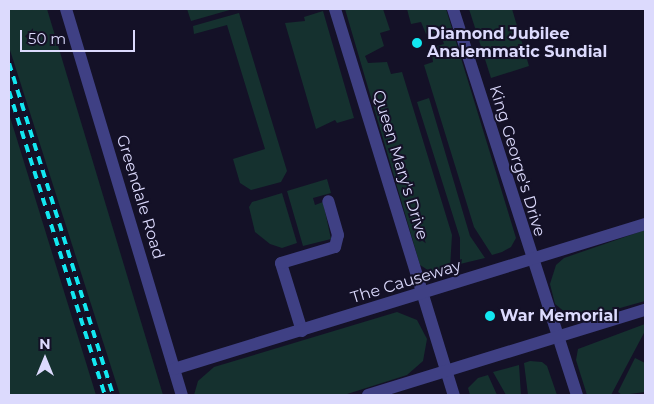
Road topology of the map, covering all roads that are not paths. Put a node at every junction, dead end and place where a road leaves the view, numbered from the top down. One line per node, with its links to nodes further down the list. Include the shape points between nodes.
1 (66, 9): 11 (street, Greendale Road)
2 (335, 9): 7 (street, Queen Mary's Drive)
3 (453, 9): 6 (street, King George's Drive)
4 (328, 202): 9 (street, via 338,235 335,246 281,263)
5 (645, 224): 6 (street, The Causeway)
6 (531, 260): 7 (street, The Causeway); 10 (street, King George's Drive)
7 (422, 294): 9 (street, The Causeway); 12 (street, Queen Mary's Drive)
8 (645, 310): 10 (street)
9 (302, 331): 11 (street, The Causeway)
10 (559, 336): 12 (street); 16 (street, King George's Drive)
11 (174, 369): 13 (street, Greendale Road)
12 (447, 370): 14 (street); 15 (street, Queen Mary's Drive)
13 (182, 395)
14 (368, 395)
15 (454, 395)
16 (577, 395)

